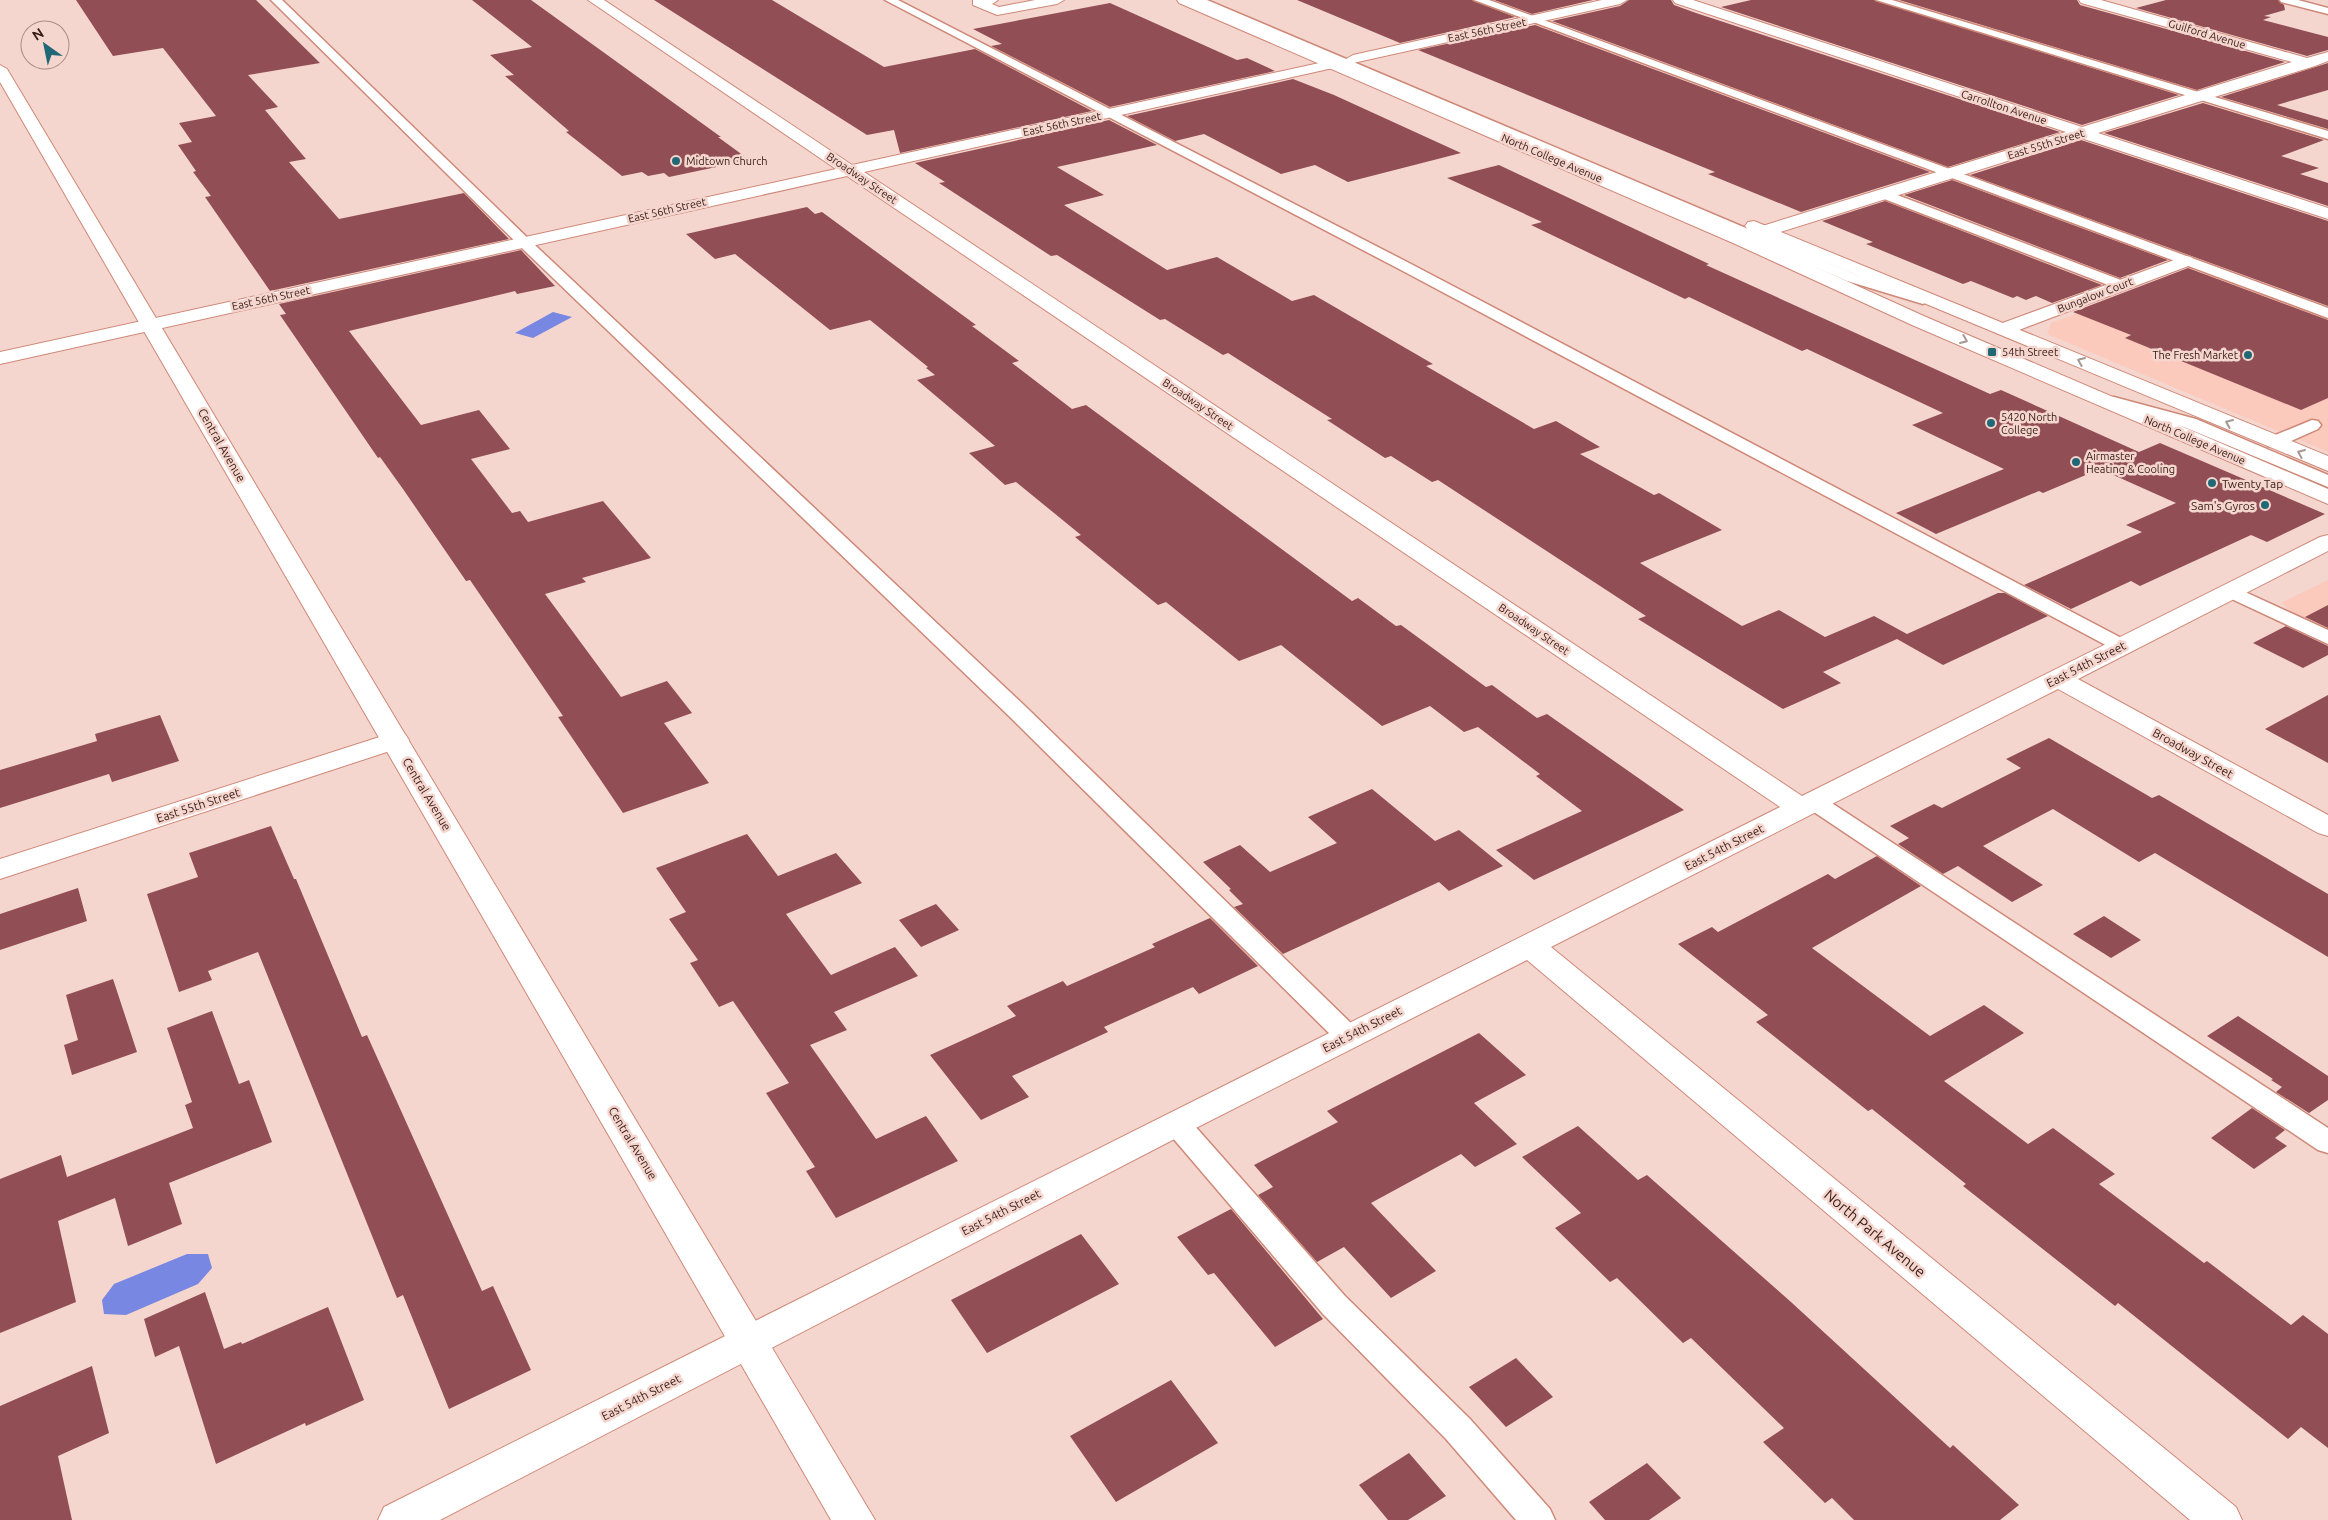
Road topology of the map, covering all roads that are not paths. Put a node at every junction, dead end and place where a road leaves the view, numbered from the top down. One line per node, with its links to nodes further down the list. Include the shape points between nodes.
1 (276, 0): 32 (lane)
2 (595, 0): 27 (street, Broadway Street)
3 (890, 0): 24 (lane)
4 (991, 0): 5 (street, via 978,2 997,11)
5 (1058, 0)
6 (1184, 0): 20 (street, North College Avenue)
7 (1198, 0): 34 (lane, North College Avenue)
8 (1215, 0): 18 (street, North College Avenue)
9 (1478, 0): 16 (lane)
10 (1620, 0): 16 (street, East 56th Street)
11 (1680, 0): 25 (street, Carrollton Avenue)
12 (1881, 0): 23 (lane)
13 (2086, 0): 19 (street, Guilford Avenue)
14 (2284, 0): 15 (lane)
15 (2328, 11)
16 (1532, 20): 18 (street, East 56th Street); 28 (lane)
17 (2328, 56): 19 (street, East 55th Street)
18 (1354, 59): 31 (street, North College Avenue)
19 (2309, 62): 21 (street, Guilford Avenue); 23 (street, East 55th Street)
20 (1334, 64): 24 (street, East 56th Street); 38 (street, North College Avenue, via 1739,239)
21 (2328, 68)
22 (0, 69): 39 (street, Central Avenue)
23 (2200, 96): 25 (street, East 55th Street); 26 (lane)
24 (1108, 114): 27 (street, East 56th Street); 53 (lane, via 1414,271)
25 (2083, 133): 28 (street, East 55th Street); 30 (street, Carrollton Avenue)
26 (2328, 135)
27 (849, 170): 32 (street, East 56th Street); 56 (street, Broadway Street)
28 (1951, 173): 29 (street, East 55th Street); 33 (lane)
29 (1884, 194): 31 (street, East 55th Street); 35 (lane)
30 (2328, 214)
31 (1765, 231): 36 (street, North College Avenue)
32 (524, 242): 39 (street, East 56th Street); 60 (lane, via 1011,705)
33 (2185, 261): 35 (street, Bungalow Court); 37 (lane)
34 (1852, 278): 36 (lane, North College Avenue); 38 (lane, North College Avenue)
35 (2121, 285): 40 (street, Bungalow Court)
36 (1955, 308): 40 (street, North College Avenue)
37 (2328, 313)
38 (1919, 321): 43 (street, North College Avenue, one-way to 43)
39 (151, 325): 41 (street, East 56th Street); 55 (street, Central Avenue)
40 (2004, 329): 42 (street, North College Avenue, one-way to 40)
41 (0, 358)
42 (2126, 379): 44 (lane, North College Avenue); 46 (street, North College Avenue, one-way to 42)
43 (2089, 395): 44 (lane, North College Avenue); 49 (street, North College Avenue)
44 (2190, 423): 48 (lane, North College Avenue)
45 (2312, 424): 46 (lane)
46 (2274, 442): 47 (street, North College Avenue, one-way to 46)
47 (2328, 464)
48 (2328, 482)
49 (2328, 497)
50 (2328, 542): 51 (street, East 54th Street)
51 (2230, 592): 52 (lane); 53 (street, East 54th Street)
52 (2328, 638)
53 (2122, 646): 54 (street, East 54th Street)
54 (2057, 678): 56 (street, East 54th Street); 57 (street, Broadway Street)
55 (395, 740): 58 (street, East 55th Street); 63 (street, Central Avenue)
56 (1807, 804): 59 (street, East 54th Street); 62 (lane)
57 (2328, 827)
58 (0, 869)
59 (1529, 945): 60 (street, East 54th Street); 67 (street, North Park Avenue)
60 (1348, 1036): 61 (street, East 54th Street)
61 (1176, 1123): 63 (street, East 54th Street); 66 (lane, via 1334,1305 1458,1429)
62 (2328, 1142)
63 (750, 1342): 64 (street, East 54th Street); 65 (street, Central Avenue)
64 (399, 1520)
65 (854, 1520)
66 (1538, 1520)
67 (2221, 1520)

